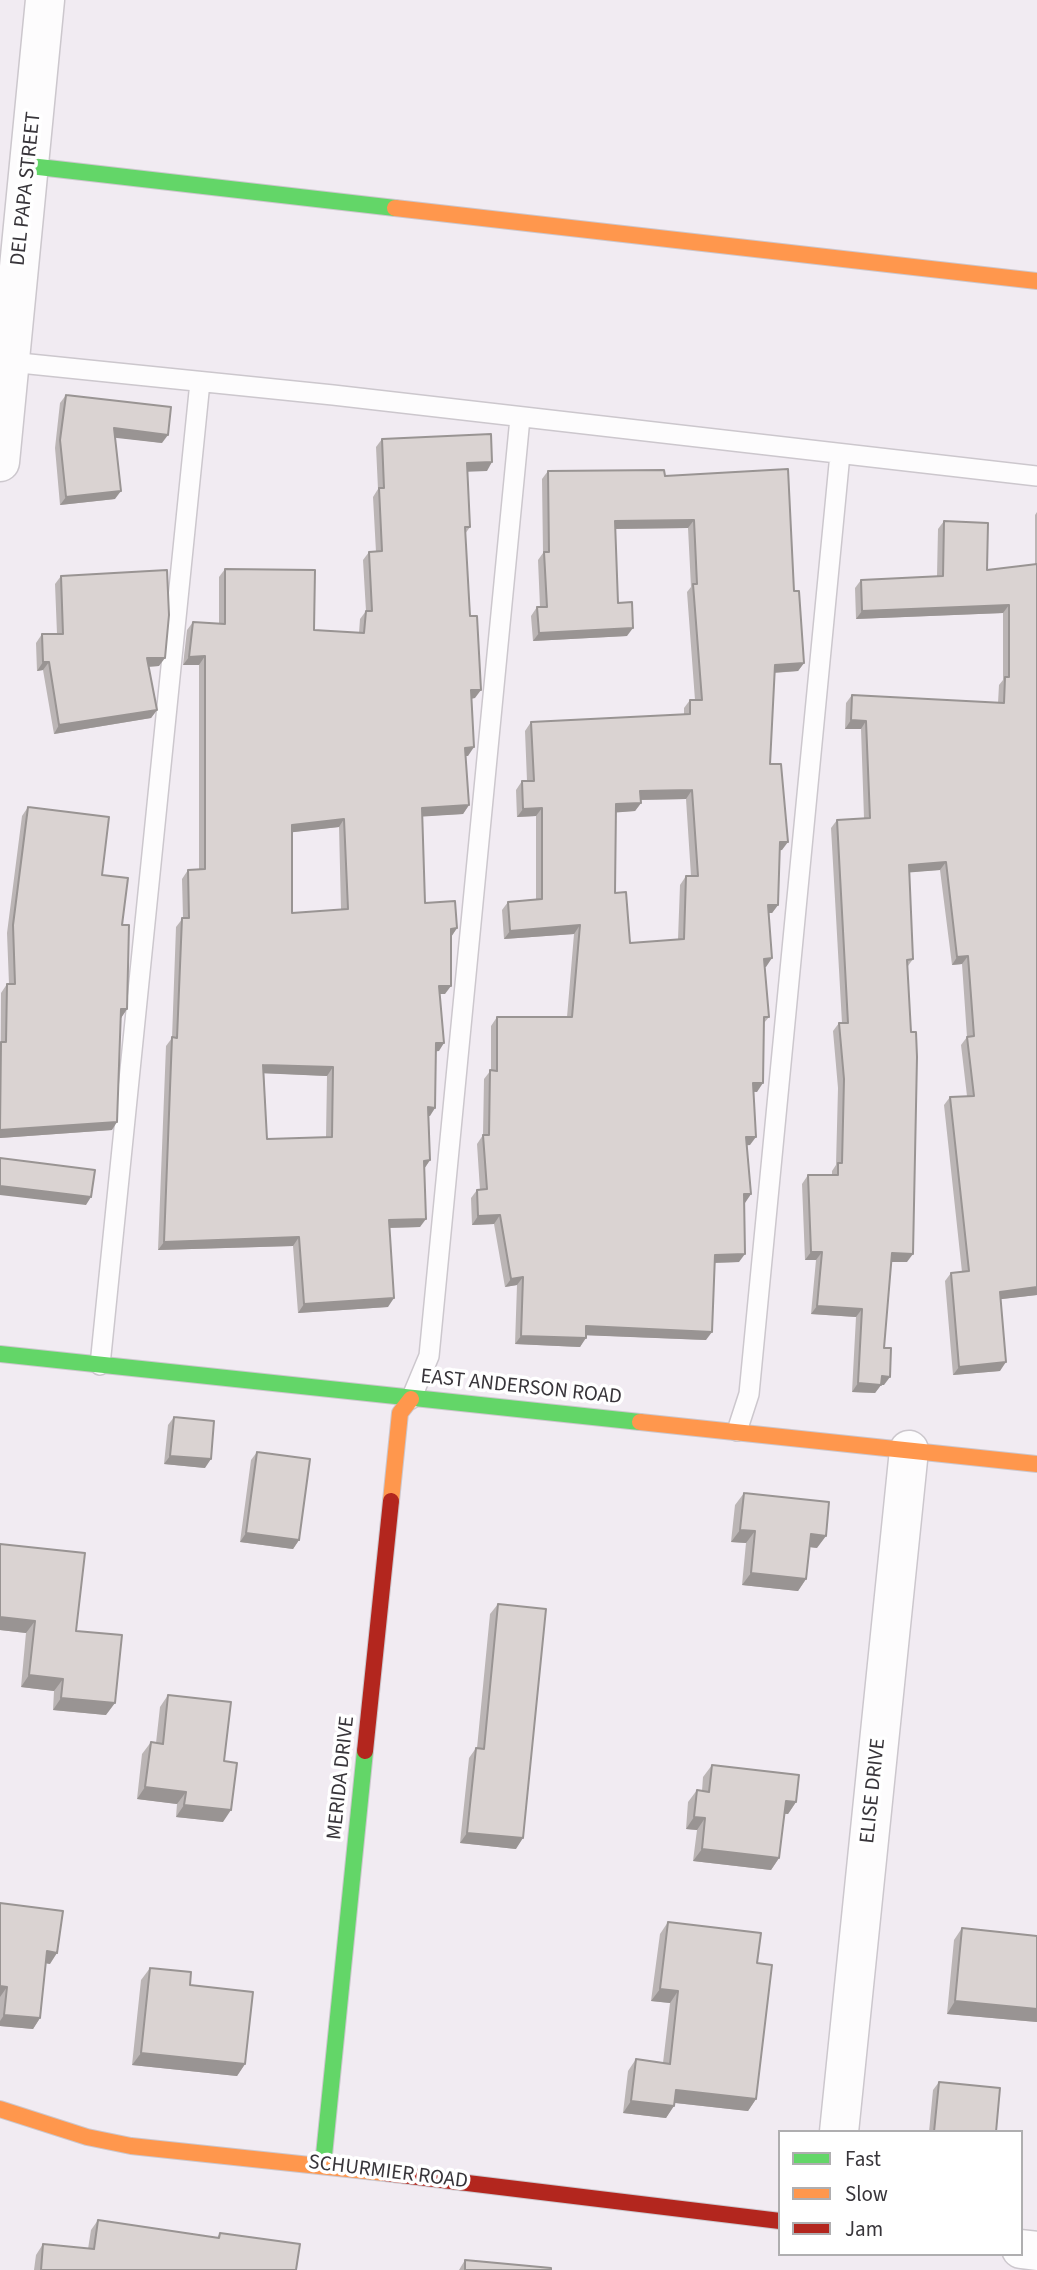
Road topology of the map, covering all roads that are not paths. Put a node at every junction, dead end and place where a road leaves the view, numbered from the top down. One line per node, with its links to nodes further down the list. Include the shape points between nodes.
1 (45, 0): 2 (street, DEL PAPA STREET)
2 (30, 166): 3 (street); 4 (street, DEL PAPA STREET)
3 (1037, 281)
4 (10, 362): 5 (lane); 8 (street, DEL PAPA STREET)
5 (200, 382): 6 (lane); 11 (lane)
6 (520, 418): 7 (lane); 12 (lane, via 429,1356)
7 (840, 454): 9 (lane); 13 (lane, via 749,1394)
8 (0, 463)
9 (1037, 476)
10 (0, 1354): 11 (street, EAST ANDERSON ROAD)
11 (100, 1365): 12 (street, EAST ANDERSON ROAD)
12 (411, 1399): 13 (street, EAST ANDERSON ROAD); 18 (street, MERIDA DRIVE, via 400,1413)
13 (737, 1431): 14 (street, EAST ANDERSON ROAD)
14 (909, 1450): 15 (street, EAST ANDERSON ROAD); 17 (street, ELISE DRIVE)
15 (1037, 1464)
16 (0, 2109): 18 (street, SCHURMIER ROAD, via 131,2146)
17 (839, 2130)
18 (323, 2165): 19 (street, SCHURMIER ROAD)
19 (778, 2221)

